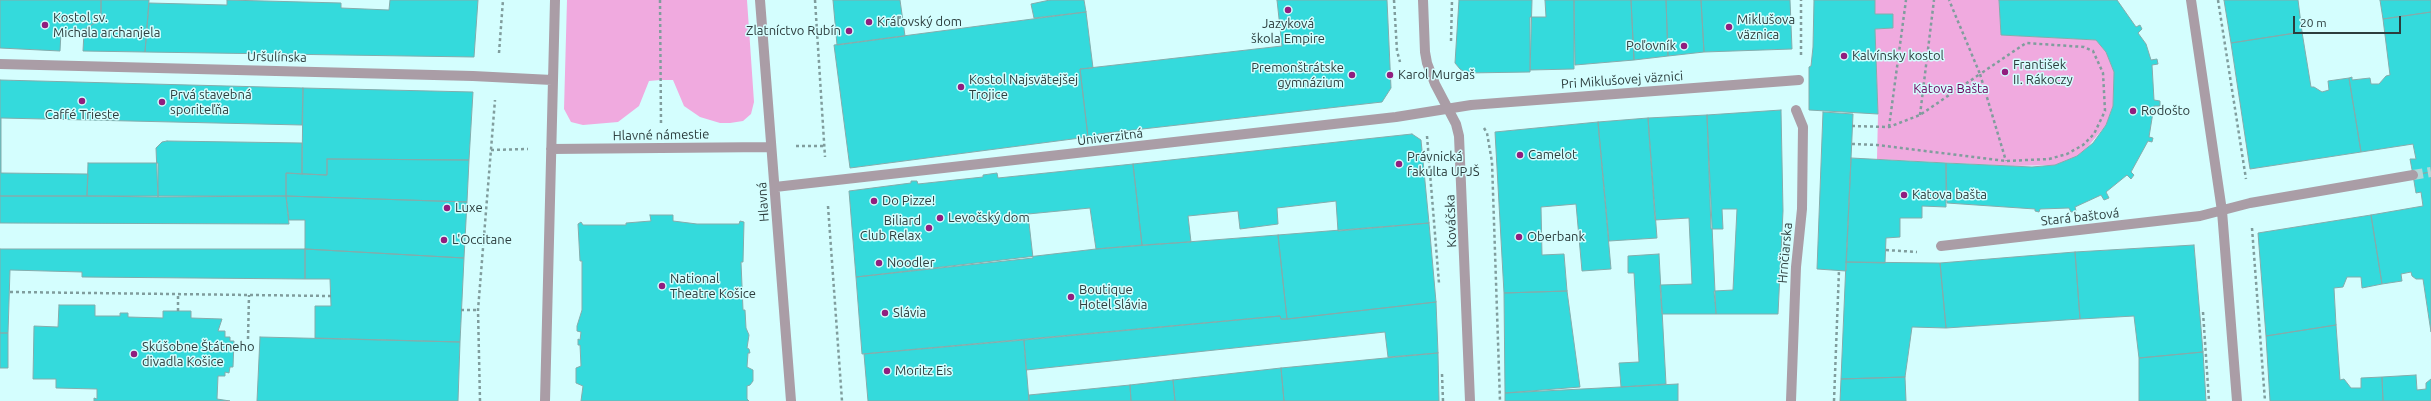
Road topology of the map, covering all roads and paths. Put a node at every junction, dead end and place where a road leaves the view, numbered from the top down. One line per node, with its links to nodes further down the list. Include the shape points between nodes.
1 (503, 0): 16 (path)
2 (555, 0): 17 (street)
3 (660, 0): 27 (path)
4 (760, 0): 26 (street, Hlavná)
5 (815, 0): 32 (path)
6 (1394, 0): 14 (path, via 1396,51)
7 (1422, 0): 19 (street, Kováčska, via 1424,52 1431,74)
8 (1801, 0): 18 (path, via 1802,49)
9 (1906, 0): 24 (path)
10 (1934, 0): 22 (path)
11 (1949, 0): 15 (path)
12 (2191, 0): 34 (street)
13 (0, 64): 16 (street, Uršulínska)
14 (1401, 64)
15 (1980, 74): 22 (path); 30 (path); 30 (path, via 2026,43 2084,47 2093,51 2103,73 2105,111 2094,134 2083,145 2067,154 2049,159)
16 (497, 77): 17 (street, Uršulínska); 29 (path)
17 (552, 80): 28 (street)
18 (1799, 80): 19 (street, Pri Miklušovej väznici)
19 (1448, 108): 21 (street, Univerzitná); 54 (street, Kováčska, via 1459,136 1462,164)
20 (1796, 110): 55 (street, Hrnčiarska, via 1803,127 1802,209 1796,267)
21 (1418, 113): 32 (street, Univerzitná); 38 (path, via 1428,139)
22 (1920, 115): 24 (path)
23 (1852, 126): 24 (path)
24 (1889, 127)
25 (1852, 144): 30 (path)
26 (772, 147): 27 (street, Hlavné námestie); 33 (street, Hlavná)
27 (661, 148): 28 (street, Hlavné námestie)
28 (551, 149): 29 (path); 50 (street)
29 (491, 150): 45 (path)
30 (2006, 161)
31 (2413, 175): 34 (street, Stará baštová, via 2250,203)
32 (826, 182): 33 (street, Univerzitná); 52 (path)
33 (775, 187): 51 (street, Hlavná)
34 (2222, 211): 35 (street, Stará baštová, via 2200,216); 58 (street)
35 (1941, 246): 36 (path, via 1919,252)
36 (1886, 250)
37 (1839, 270): 56 (path)
38 (1439, 284)
39 (10, 292): 40 (path)
40 (178, 294): 41 (path); 46 (path)
41 (249, 295): 42 (path); 47 (path)
42 (331, 296)
43 (2203, 309): 57 (path)
44 (461, 310): 45 (path)
45 (478, 310): 49 (path)
46 (178, 311)
47 (248, 339)
48 (1442, 370): 53 (path)
49 (480, 401)
50 (545, 401)
51 (791, 401)
52 (842, 401)
53 (1443, 401)
54 (1470, 401)
55 (1791, 401)
56 (1834, 401)
57 (2209, 401)
58 (2237, 401)

